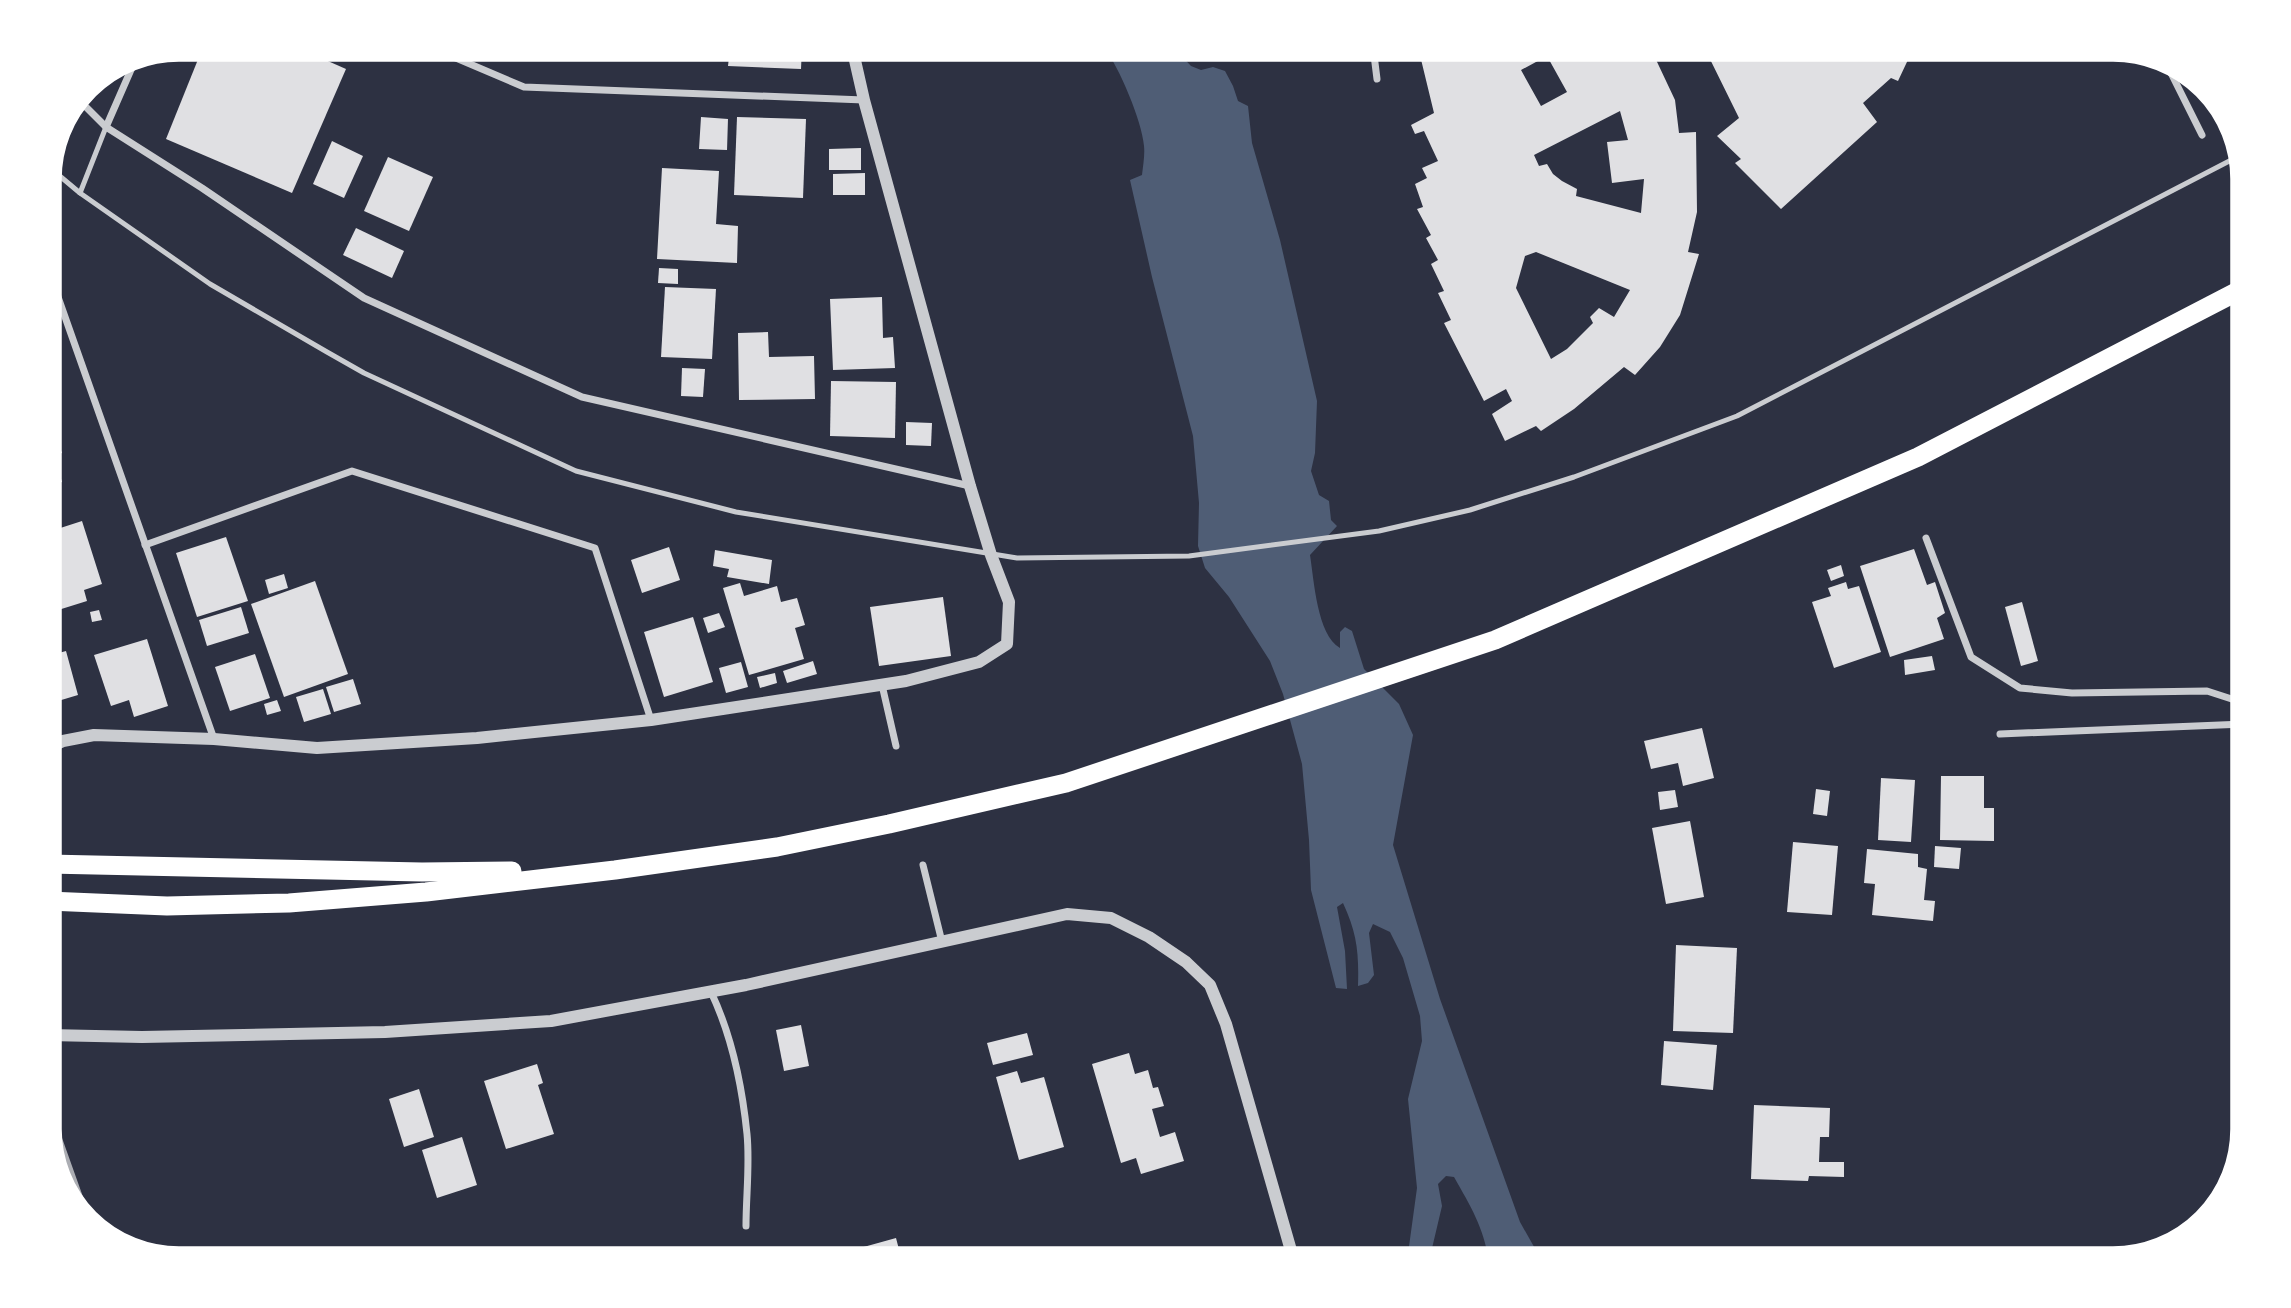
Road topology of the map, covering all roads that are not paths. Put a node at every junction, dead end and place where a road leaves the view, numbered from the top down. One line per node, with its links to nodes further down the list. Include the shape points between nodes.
1 (461, 60): 7 (street, via 524,86)
2 (855, 60): 7 (street)
3 (1375, 60): 6 (street)
4 (129, 71): 9 (street)
5 (2172, 75): 10 (street)
6 (1377, 79)
7 (864, 100): 16 (street)
8 (85, 106): 9 (street)
9 (106, 127): 13 (lane); 16 (street, via 364,298 582,397)
10 (2202, 135)
11 (2230, 161): 19 (lane, via 1737,416 1574,477 1470,510 1379,531 1189,556)
12 (60, 176): 13 (lane)
13 (80, 193): 19 (lane, via 210,284 364,373 576,471 737,512)
14 (2231, 295): 30 (highway, via 1918,457 1496,640 1066,783 776,847)
15 (60, 302): 18 (street)
16 (970, 486): 19 (street)
17 (1926, 538): 21 (street, via 1971,657 2020,688 2072,693 2207,691)
18 (145, 545): 22 (street, via 352,471 595,548); 25 (street)
19 (991, 555): 20 (street, via 1009,602 1007,644 979,662)
20 (882, 685): 22 (street); 27 (street)
21 (2232, 699)
22 (651, 720): 25 (street, via 317,748)
23 (2232, 725): 24 (street)
24 (2000, 734)
25 (214, 739): 26 (street, via 94,735)
26 (60, 742)
27 (896, 746)
28 (60, 864): 30 (highway, via 422,872)
29 (923, 865): 32 (street)
30 (615, 870): 31 (highway, via 289,903 167,906)
31 (60, 901)
32 (942, 943): 33 (street); 36 (street, via 1067,914 1111,918 1185,962 1210,985 1226,1024)
33 (711, 992): 34 (street, via 551,1021 484,1027 142,1037); 35 (street, via 724,1020 744,1112)
34 (60, 1034)
35 (746, 1226)
36 (1290, 1248)

